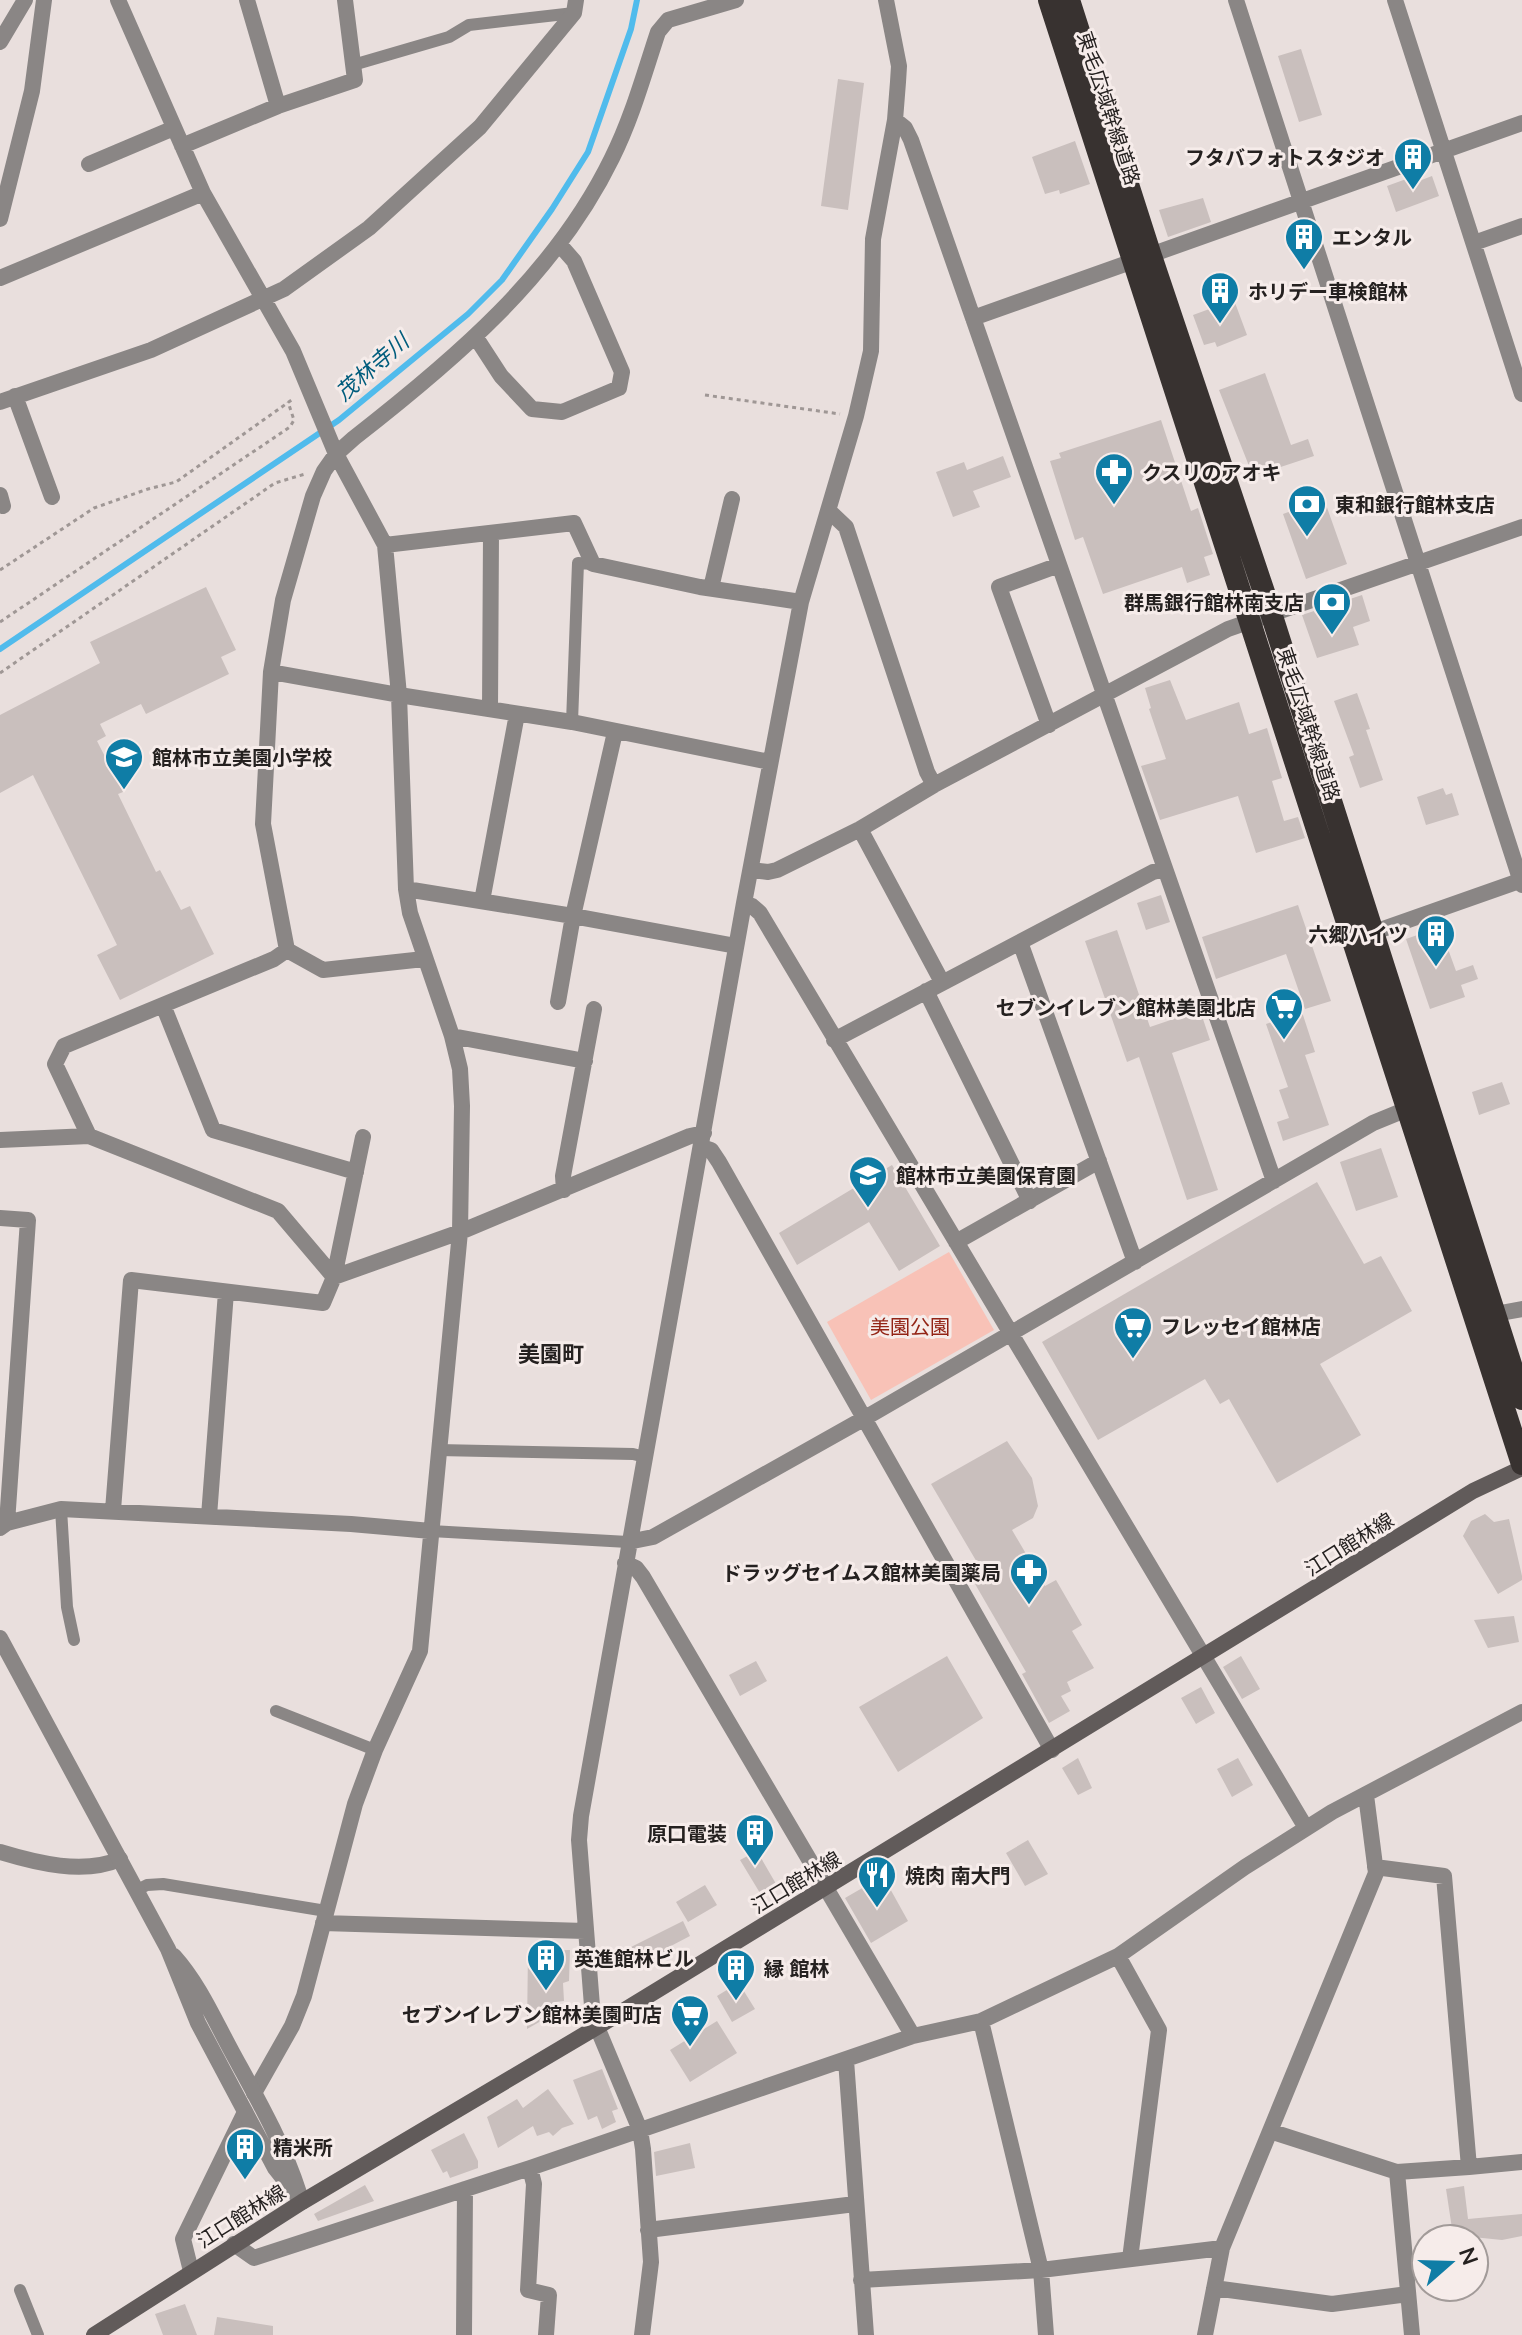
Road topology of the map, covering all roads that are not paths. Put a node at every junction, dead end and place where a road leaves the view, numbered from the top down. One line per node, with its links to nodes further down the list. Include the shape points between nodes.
1 (25, 0): 13 (street)
2 (44, 0): 25 (street, via 32,91)
3 (118, 0): 19 (street)
4 (247, 0): 16 (street)
5 (345, 0): 15 (street)
6 (736, 0): 28 (street, via 662,24 611,161)
7 (886, 0): 17 (street, via 899,66)
8 (1049, 0): 29 (highway, 東毛広域幹線道路)
9 (1069, 0): 29 (highway, 東毛広域幹線道路)
10 (1236, 0): 24 (street)
11 (1395, 0): 21 (street)
12 (575, 6): 15 (lane, via 469,25 449,37); 31 (street, via 480,127 390,210)
13 (5, 25): 14 (street)
14 (0, 42)
15 (353, 65): 16 (street, via 355,80)
16 (278, 106): 20 (street)
17 (895, 120): 32 (street, via 911,140); 39 (street, via 873,239 871,351)
18 (1522, 123): 21 (street)
19 (174, 128): 20 (street); 22 (street)
20 (182, 146): 23 (street)
21 (1444, 150): 24 (street); 27 (street)
22 (89, 164)
23 (203, 193): 30 (street); 31 (street)
24 (1302, 201): 29 (street); 43 (street)
25 (0, 219)
26 (1522, 226): 27 (street)
27 (1474, 243): 34 (street)
28 (560, 245): 33 (street); 33 (street, via 574,261 622,372 619,388 562,412 532,409 501,376)
29 (1142, 259): 32 (street); 48 (highway, 東毛広域幹線道路)
30 (0, 278)
31 (263, 300): 35 (street, via 151,350); 36 (street, via 293,351)
32 (973, 318): 45 (street)
33 (475, 336): 36 (street)
34 (1522, 394)
35 (7, 399): 37 (street)
36 (334, 448): 42 (street); 49 (street, via 313,496 283,600)
37 (52, 497)
38 (732, 499): 46 (street)
39 (829, 511): 47 (street); 58 (street, via 846,527)
40 (1522, 527): 43 (street)
41 (491, 534): 42 (street); 44 (street, via 574,523); 52 (street)
42 (385, 545): 50 (street)
43 (1418, 563): 48 (street); 62 (street)
44 (593, 564): 46 (street); 54 (lane, via 578,563)
45 (1059, 565): 51 (street); 55 (street, via 999,587)
46 (711, 588): 47 (street)
47 (801, 602): 57 (street)
48 (1261, 617): 51 (street, via 1228,629); 67 (highway, 東毛広域幹線道路)
49 (271, 672): 50 (street); 70 (street, via 263,824)
50 (399, 695): 52 (street); 63 (street)
51 (1105, 696): 55 (street); 60 (street)
52 (490, 709): 53 (street)
53 (517, 714): 54 (street); 64 (street)
54 (572, 722): 56 (street)
55 (1049, 725): 58 (street)
56 (615, 732): 57 (street); 66 (street)
57 (770, 762): 61 (street)
58 (934, 785): 59 (street)
59 (860, 829): 61 (street, via 777,870); 72 (street)
60 (1165, 869): 68 (street); 87 (street)
61 (751, 870): 65 (street)
62 (1521, 882): 67 (street)
63 (406, 889): 64 (street); 71 (street)
64 (482, 901): 66 (street)
65 (744, 903): 69 (street); 78 (street, via 760,913)
66 (573, 916): 69 (street); 74 (street)
67 (1363, 936): 80 (highway, 東毛広域幹線道路)
68 (1020, 942): 72 (street); 85 (street)
69 (736, 946): 84 (street)
70 (287, 950): 71 (street, via 323,970); 75 (street)
71 (424, 959): 77 (street)
72 (942, 982): 73 (street)
73 (926, 991): 78 (street); 89 (street)
74 (558, 1002)
75 (163, 1005): 81 (street, via 64,1046 55,1064); 86 (street, via 213,1130)
76 (594, 1009): 79 (street)
77 (452, 1036): 79 (street); 91 (street, via 462,1106)
78 (834, 1040): 92 (street)
79 (585, 1061): 88 (street)
80 (1418, 1105): 87 (street, via 1373,1123); 97 (highway, 東毛広域幹線道路); 103 (highway, 東毛広域幹線道路)
81 (89, 1136): 83 (street); 94 (street, via 278,1211)
82 (363, 1137): 86 (street)
83 (0, 1140)
84 (703, 1140): 88 (street, via 690,1136); 100 (street); 102 (street)
85 (1099, 1161): 89 (street); 93 (street)
86 (356, 1172): 94 (street)
87 (1274, 1181): 93 (street)
88 (564, 1190): 91 (street)
89 (1030, 1201): 92 (street)
90 (0, 1218): 107 (street, via 28,1220)
91 (460, 1232): 94 (street); 101 (street)
92 (956, 1242): 98 (street)
93 (1135, 1262): 98 (street)
94 (334, 1277): 95 (street, via 323,1303)
95 (226, 1292): 105 (street, via 131,1280); 106 (street)
96 (1522, 1309): 97 (street)
97 (1495, 1314): 99 (highway, 東毛広域幹線道路)
98 (1010, 1333): 100 (street); 113 (street)
99 (1522, 1399)
100 (865, 1418): 109 (street, via 653,1537); 118 (street)
101 (438, 1450): 102 (lane); 108 (street)
102 (645, 1457): 109 (street)
103 (1522, 1466): 113 (main road, 江口館林線)
104 (61, 1509): 105 (street); 107 (street); 112 (lane)
105 (113, 1510): 106 (street)
106 (209, 1516): 108 (street)
107 (3, 1525)
108 (431, 1531): 109 (lane); 117 (street, via 420,1651)
109 (628, 1542): 110 (street)
110 (625, 1563): 124 (street, via 643,1577); 127 (street, via 581,1816)
111 (0, 1638): 114 (street)
112 (74, 1640)
113 (1202, 1657): 118 (main road, 江口館林線); 120 (street)
114 (6, 1661): 122 (street)
115 (276, 1711): 117 (lane)
116 (1522, 1712): 119 (street)
117 (375, 1750): 126 (street)
118 (1052, 1750): 124 (main road, 江口館林線)
119 (1366, 1795): 120 (street); 123 (street)
120 (1306, 1828): 129 (street)
121 (0, 1852): 122 (street, via 91,1867)
122 (120, 1859): 125 (street)
123 (1375, 1867): 137 (street); 139 (street, via 1444,1876)
124 (826, 1888): 131 (main road, 江口館林線); 132 (street)
125 (137, 1890): 126 (lane, via 163,1884); 128 (street)
126 (325, 1917): 127 (street); 134 (street, via 292,2026)
127 (585, 1931): 131 (street)
128 (168, 1949): 134 (street, via 190,1974); 135 (street, via 198,2023)
129 (1118, 1956): 130 (street); 148 (street, via 1159,2030)
130 (981, 2021): 132 (street); 149 (street)
131 (597, 2027): 136 (street); 143 (main road, 江口館林線)
132 (913, 2036): 133 (street)
133 (846, 2060): 136 (street); 144 (street)
134 (254, 2093): 143 (street, via 289,2160)
135 (245, 2112): 143 (street, via 275,2168); 150 (street, via 183,2239)
136 (640, 2130): 140 (street); 145 (street)
137 (1270, 2131): 141 (street); 147 (street)
138 (1522, 2162): 139 (street)
139 (1469, 2167): 141 (street)
140 (530, 2168): 142 (street); 158 (street, via 534,2184 528,2290 549,2295)
141 (1397, 2172): 154 (street)
142 (465, 2189): 146 (street, via 254,2258); 157 (street)
143 (302, 2202): 146 (main road, 江口館林線)
144 (855, 2204): 145 (street); 151 (street)
145 (648, 2230): 159 (street, via 651,2262)
146 (234, 2244): 150 (main road, 江口館林線)
147 (1222, 2248): 148 (street); 152 (street)
148 (1130, 2259): 149 (street)
149 (1041, 2270): 151 (street); 161 (street)
150 (191, 2271): 156 (main road, 江口館林線)
151 (861, 2280): 160 (street)
152 (1214, 2288): 154 (street, via 1332,2304); 162 (street)
153 (20, 2290): 155 (lane)
154 (1408, 2294): 163 (street)
155 (38, 2335)
156 (94, 2335)
157 (464, 2335)
158 (546, 2335)
159 (642, 2335)
160 (866, 2335)
161 (1046, 2335)
162 (1205, 2335)
163 (1412, 2335)

